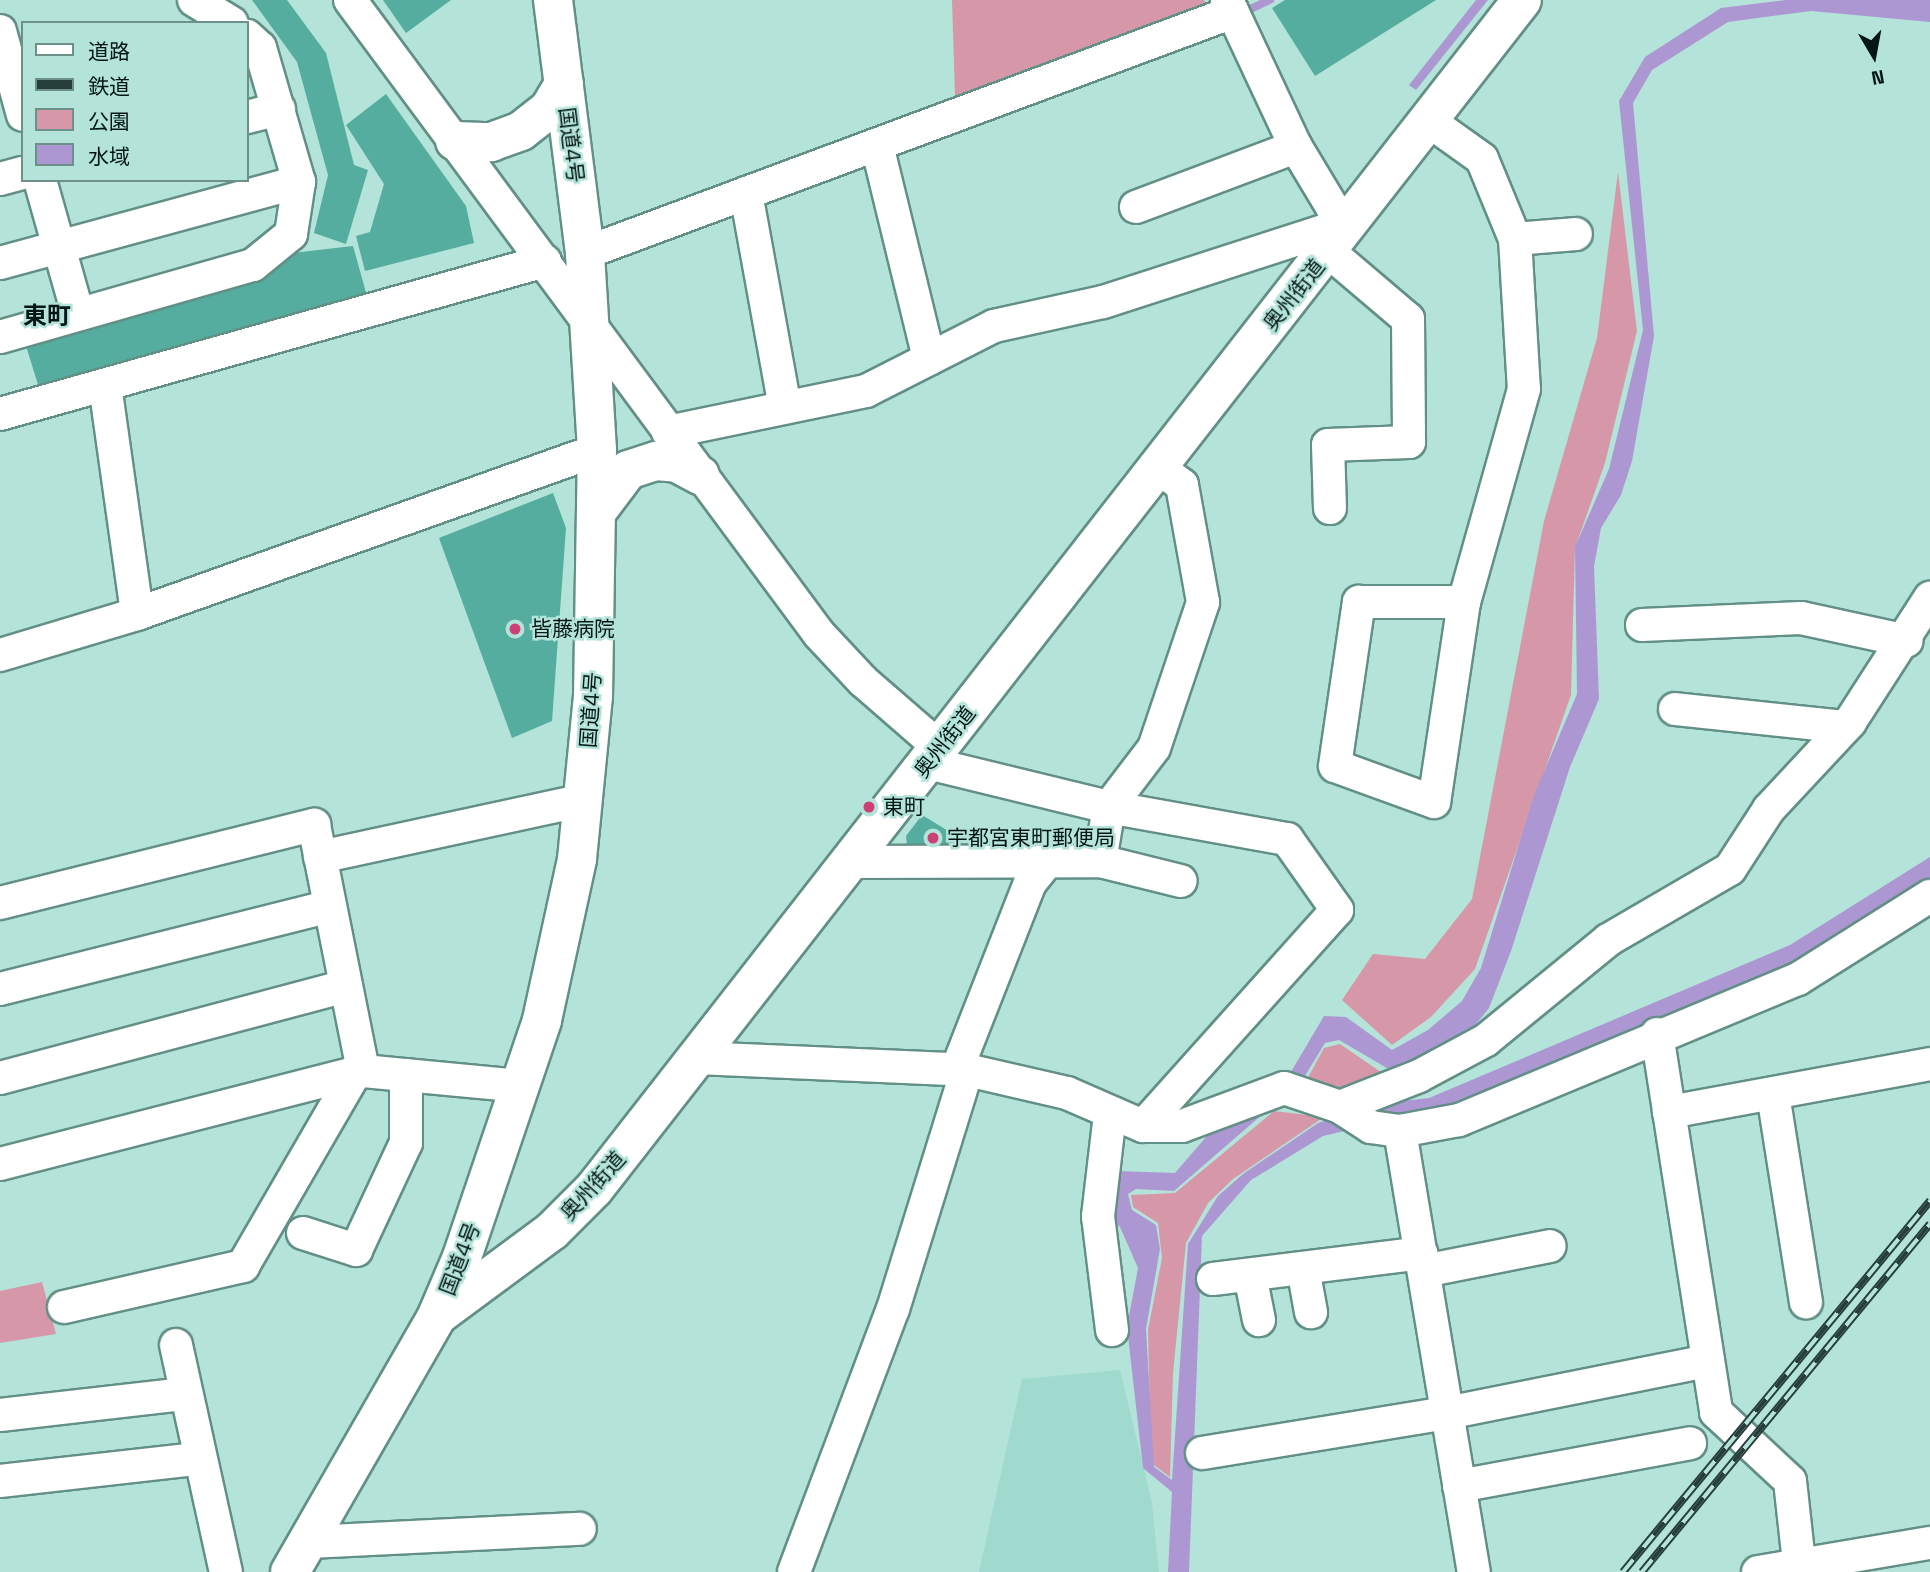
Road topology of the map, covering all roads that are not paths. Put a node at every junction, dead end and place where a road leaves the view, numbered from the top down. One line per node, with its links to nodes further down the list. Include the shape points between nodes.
1 (194, 0): 6 (street)
2 (350, 0): 14 (street)
3 (553, 0): 9 (main road, 国道4号)
4 (1522, 0): 13 (main road, 奥州街道)
5 (1230, 6): 15 (street); 16 (street)
6 (229, 21)
7 (0, 31): 10 (street)
8 (248, 37): 11 (street, via 260,48)
9 (564, 84): 14 (main road, via 548,109 521,131 491,142); 27 (main road, 国道4号)
10 (21, 108)
11 (279, 109): 12 (street); 20 (street)
12 (248, 117)
13 (1429, 121): 24 (main road, 奥州街道); 25 (street, via 1482,159)
14 (455, 141): 28 (street)
15 (877, 145): 21 (street); 33 (street)
16 (1296, 147): 22 (street); 24 (street, via 1332,207)
17 (21, 174): 18 (street)
18 (0, 179)
19 (41, 182): 26 (street)
20 (299, 182): 26 (street); 30 (street, via 291,234 253,265)
21 (746, 193): 27 (street); 35 (street)
22 (1136, 207)
23 (1576, 234): 25 (street)
24 (1339, 236): 33 (street, via 1103,302 994,326); 39 (main road, 奥州街道); 41 (street, via 1408,319 1409,442 1328,445)
25 (1515, 239): 44 (street, via 1524,389)
26 (60, 248): 29 (street); 30 (street)
27 (585, 253): 31 (main road, 国道4号)
28 (545, 261): 31 (street); 34 (street)
29 (0, 263)
30 (78, 314): 32 (street)
31 (592, 331): 37 (street); 38 (main road, 国道4号)
32 (0, 337)
33 (929, 359): 35 (street, via 866,391)
34 (105, 385): 36 (street); 45 (street)
35 (785, 407): 37 (street)
36 (0, 414)
37 (668, 432): 40 (street)
38 (597, 450): 42 (main road, 国道4号); 45 (street)
39 (1159, 468): 51 (main road, 奥州街道); 53 (street, via 1182,485 1203,602 1154,748)
40 (700, 475): 42 (main road, via 677,463 656,461 628,470); 51 (street, via 819,634)
41 (1330, 508)
42 (598, 510): 52 (main road, 国道4号)
43 (1930, 598): 47 (street)
44 (1464, 602): 44 (street, via 1434,802 1335,766 1359,602)
45 (137, 614): 48 (street)
46 (1642, 625): 47 (street, via 1801,618)
47 (1907, 641): 50 (street)
48 (0, 655)
49 (1675, 709): 50 (street)
50 (1845, 727): 73 (street, via 1769,809 1730,869 1608,940 1486,1040 1419,1076)
51 (934, 755): 53 (street); 56 (main road, 奥州街道)
52 (584, 800): 54 (street); 71 (main road, 国道4号, via 560,947)
53 (1109, 807): 57 (street); 76 (street, via 1287,839 1337,910)
54 (320, 857): 60 (street, via 314,825); 61 (street)
55 (1048, 861): 56 (street); 57 (street); 67 (street, via 1030,883)
56 (850, 862): 65 (main road, 奥州街道)
57 (1100, 862): 58 (street)
58 (1181, 881)
59 (1930, 896): 64 (street, via 1798,979)
60 (0, 903)
61 (330, 906): 62 (street); 63 (street)
62 (346, 986): 68 (street); 70 (street)
63 (0, 989)
64 (1657, 1034): 74 (street); 77 (street, via 1459,1120)
65 (697, 1058): 67 (street); 88 (main road, 奥州街道, via 585,1198 552,1231)
66 (1930, 1064): 72 (street)
67 (962, 1070): 75 (street, via 1067,1093); 106 (street, via 893,1309)
68 (359, 1072): 69 (street); 78 (street); 86 (street, via 243,1266)
69 (406, 1075): 71 (street); 79 (street, via 406,1143 356,1250)
70 (0, 1078)
71 (522, 1086): 88 (main road, 国道4号)
72 (1773, 1094): 74 (street); 85 (street)
73 (1340, 1107): 76 (street, via 1284,1088 1182,1126); 77 (street, via 1371,1127)
74 (1669, 1112): 92 (street)
75 (1110, 1114): 76 (street); 90 (street, via 1098,1216)
76 (1143, 1126)
77 (1400, 1131): 81 (street)
78 (0, 1164)
79 (303, 1233)
80 (1550, 1246): 81 (street)
81 (1422, 1262): 82 (street); 94 (street)
82 (1303, 1268): 83 (street); 87 (street)
83 (1250, 1275): 84 (street); 89 (street)
84 (1213, 1279)
85 (1806, 1301)
86 (64, 1307)
87 (1311, 1312)
88 (437, 1316): 103 (main road, 奥州街道)
89 (1259, 1320)
90 (1112, 1330)
91 (176, 1345): 93 (street)
92 (1708, 1361): 94 (street); 104 (street, via 1716,1412 1790,1482)
93 (185, 1394): 95 (street); 98 (street)
94 (1447, 1413): 97 (street); 100 (street)
95 (0, 1415)
96 (1690, 1443): 100 (street)
97 (1202, 1454)
98 (197, 1460): 99 (street); 105 (street)
99 (0, 1480)
100 (1460, 1486): 107 (street)
101 (580, 1529): 103 (street)
102 (1930, 1543): 104 (street)
103 (300, 1557)
104 (1800, 1569): 108 (street)
105 (226, 1572)
106 (794, 1572)
107 (1474, 1572)
108 (1758, 1572)

